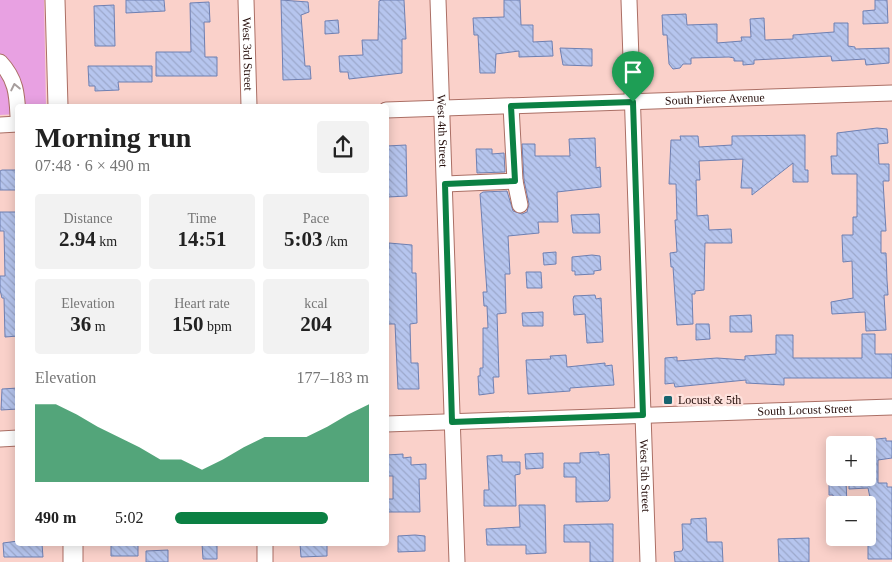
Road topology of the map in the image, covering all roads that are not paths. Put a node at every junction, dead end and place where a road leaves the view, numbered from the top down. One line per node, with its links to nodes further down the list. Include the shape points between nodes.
1 (55, 0): 9 (main road)
2 (246, 0): 10 (street, West 3rd Street)
3 (438, 0): 12 (street, West 4th Street)
4 (629, 0): 7 (street, West 5th Street)
5 (0, 62): 8 (street, one-way to 5, via 16,86)
6 (892, 93): 7 (street, South Pierce Avenue)
7 (633, 102): 11 (street, South Pierce Avenue); 20 (street, West 5th Street)
8 (17, 104)
9 (58, 104)
10 (249, 104)
11 (511, 106): 12 (street, South Pierce Avenue); 16 (street)
12 (442, 108): 13 (street, South Pierce Avenue); 17 (street, West 4th Street)
13 (389, 110)
14 (15, 124): 15 (street)
15 (0, 125)
16 (515, 181): 17 (street); 18 (street)
17 (445, 184): 21 (street, West 4th Street)
18 (520, 205)
19 (892, 407): 20 (street, South Locust Street)
20 (643, 415): 21 (street, South Locust Street); 30 (street, West 5th Street)
21 (452, 422): 22 (street, South Locust Street); 29 (street, West 4th Street)
22 (389, 424)
23 (0, 438): 24 (street)
24 (15, 438)
25 (73, 546): 27 (main road)
26 (265, 546): 28 (street)
27 (73, 562)
28 (265, 562)
29 (456, 562)
30 (648, 562)

